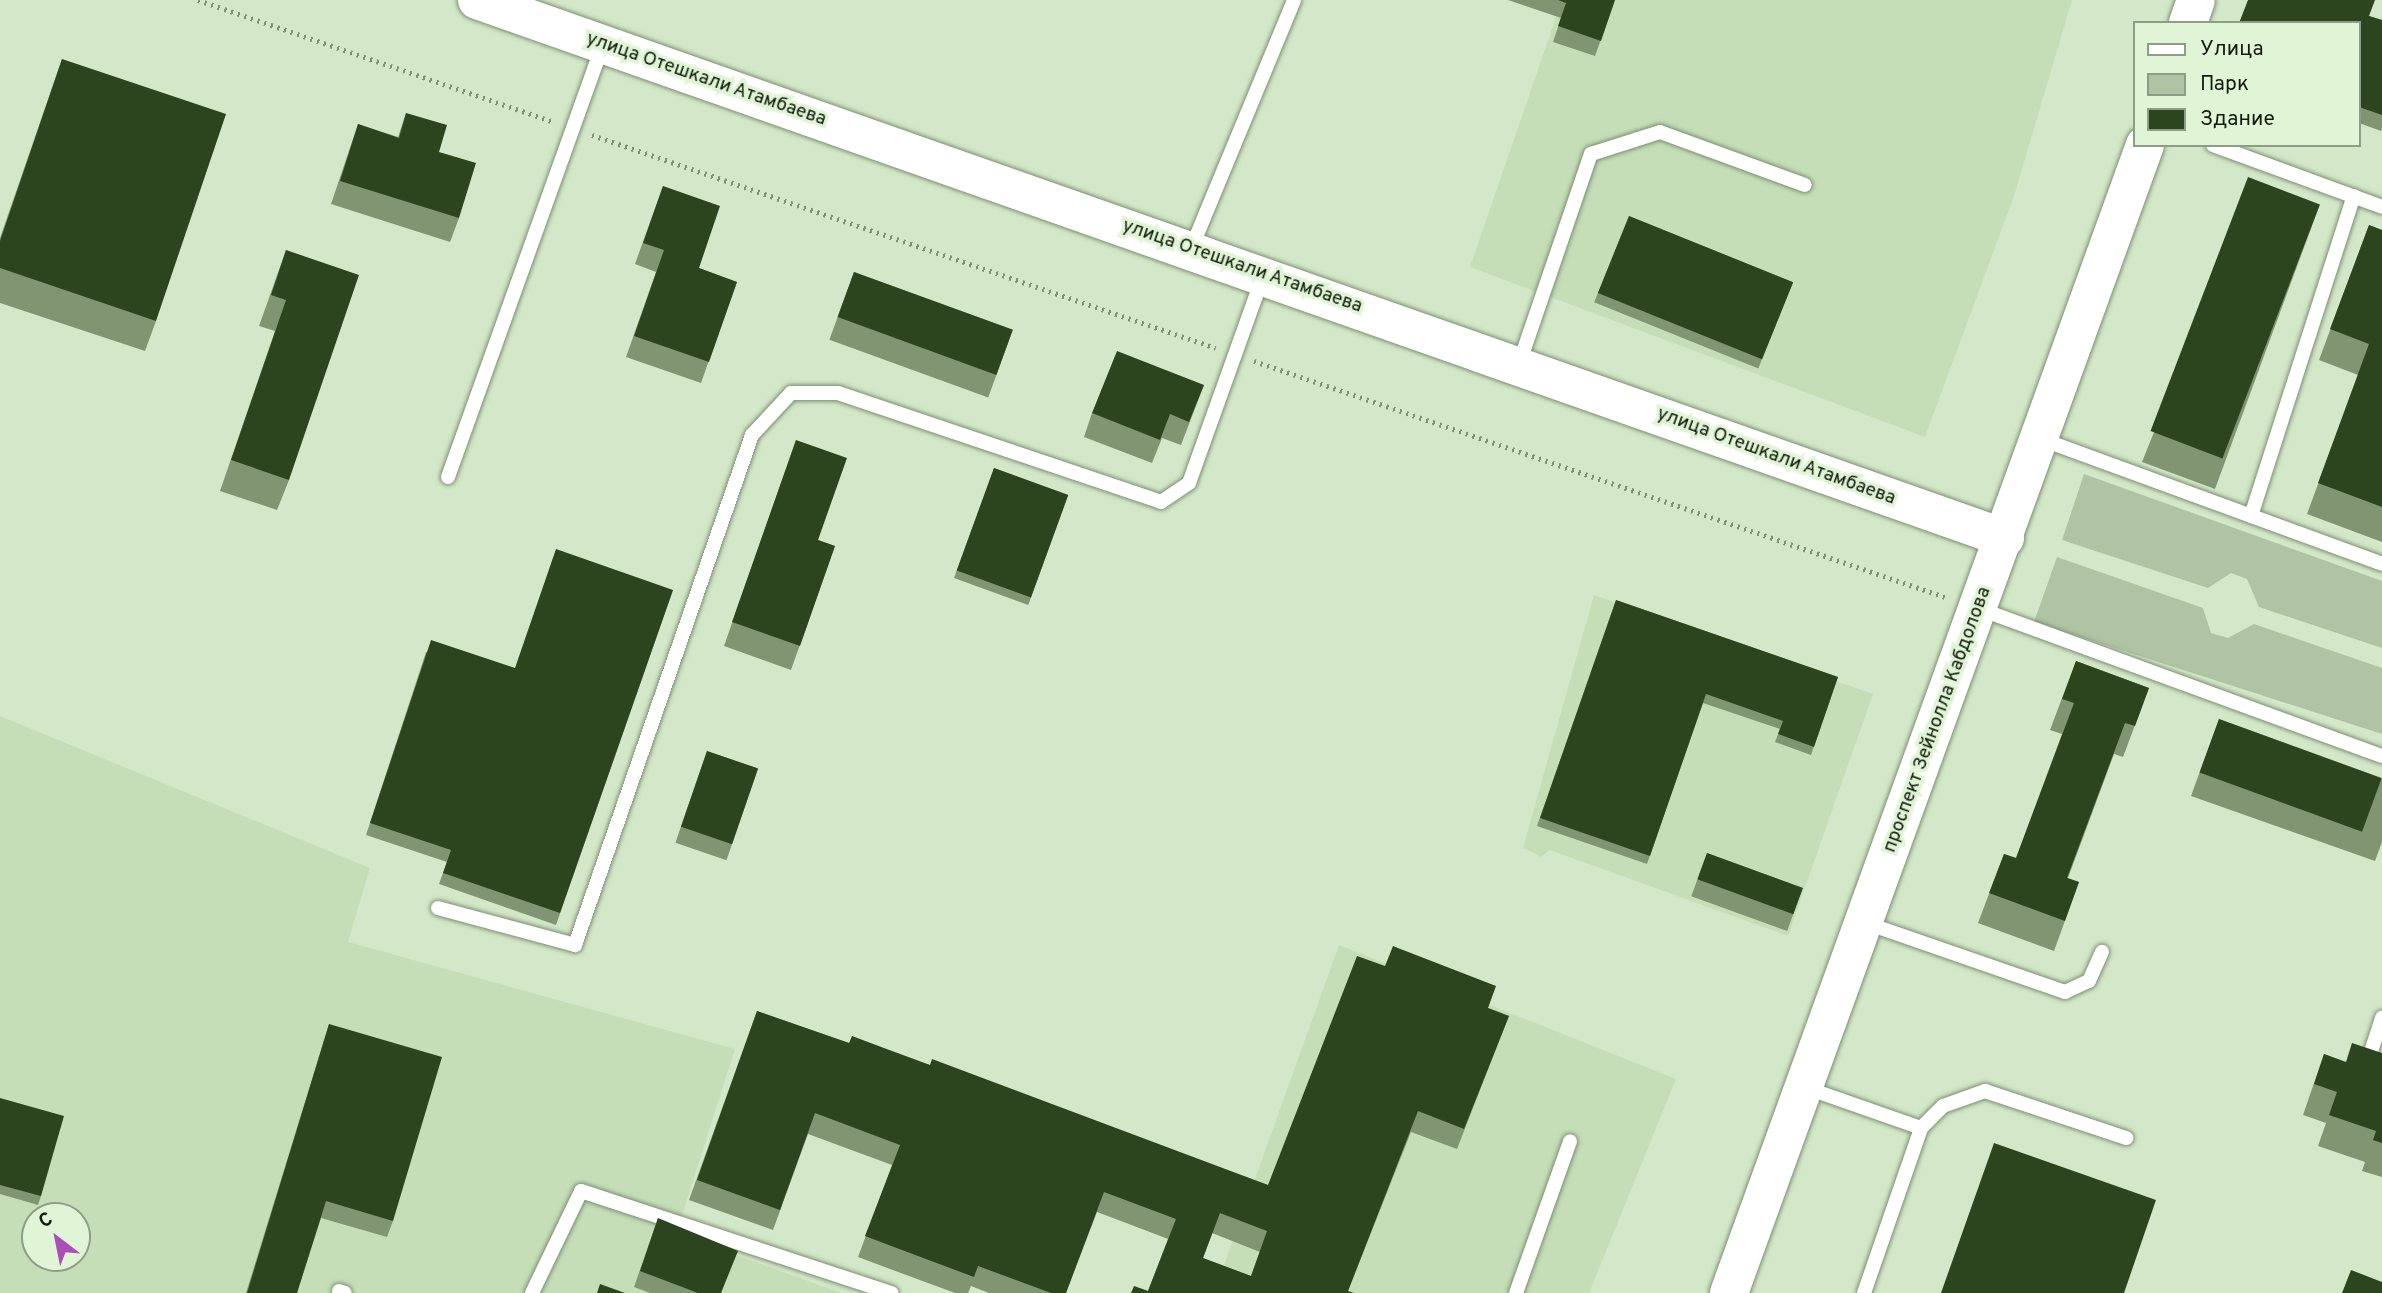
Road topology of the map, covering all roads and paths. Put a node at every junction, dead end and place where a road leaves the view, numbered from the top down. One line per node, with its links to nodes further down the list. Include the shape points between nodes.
1 (198, 0): 7 (path)
2 (477, 0): 6 (street, улица Отешкали Атамбаева)
3 (1294, 0): 13 (lane)
4 (2196, 0): 5 (street)
5 (2189, 21)
6 (603, 44): 7 (lane); 13 (street, улица Отешкали Атамбаева)
7 (573, 128): 15 (path); 18 (lane)
8 (2144, 147): 17 (street, проспект Зейнолла Кабдолова)
9 (2219, 147): 11 (lane)
10 (1805, 185): 16 (lane, via 1660,132 1591,154)
11 (2354, 196): 12 (lane); 19 (lane)
12 (2382, 207)
13 (1191, 249): 14 (street, улица Отешкали Атамбаева)
14 (1264, 275): 15 (lane); 16 (street, улица Отешкали Атамбаева)
15 (1235, 354): 22 (path); 24 (lane, via 1189,483 1161,502 838,393 791,393 752,435 575,944)
16 (1518, 365): 20 (street, улица Отешкали Атамбаева)
17 (2041, 439): 19 (lane); 20 (street, проспект Зейнолла Кабдолова)
18 (448, 477)
19 (2251, 516): 21 (lane)
20 (2005, 538): 22 (street, проспект Зейнолла Кабдолова)
21 (2382, 564)
22 (1979, 608): 23 (lane); 25 (street, проспект Зейнолла Кабдолова)
23 (2382, 756)
24 (438, 908)
25 (1864, 923): 26 (lane, via 2065,992 2089,981); 29 (street, проспект Зейнолла Кабдолова)
26 (2102, 952)
27 (2382, 1018): 28 (lane)
28 (2365, 1071)
29 (1804, 1087): 30 (lane); 36 (street, проспект Зейнолла Кабдолова)
30 (1922, 1128): 31 (lane, via 1943,1106 1985,1091); 37 (lane)
31 (2126, 1138)
32 (1570, 1142): 35 (lane)
33 (532, 1293): 34 (lane, via 581,1191)
34 (892, 1293)
35 (1516, 1293)
36 (1729, 1293)
37 (1864, 1293)

